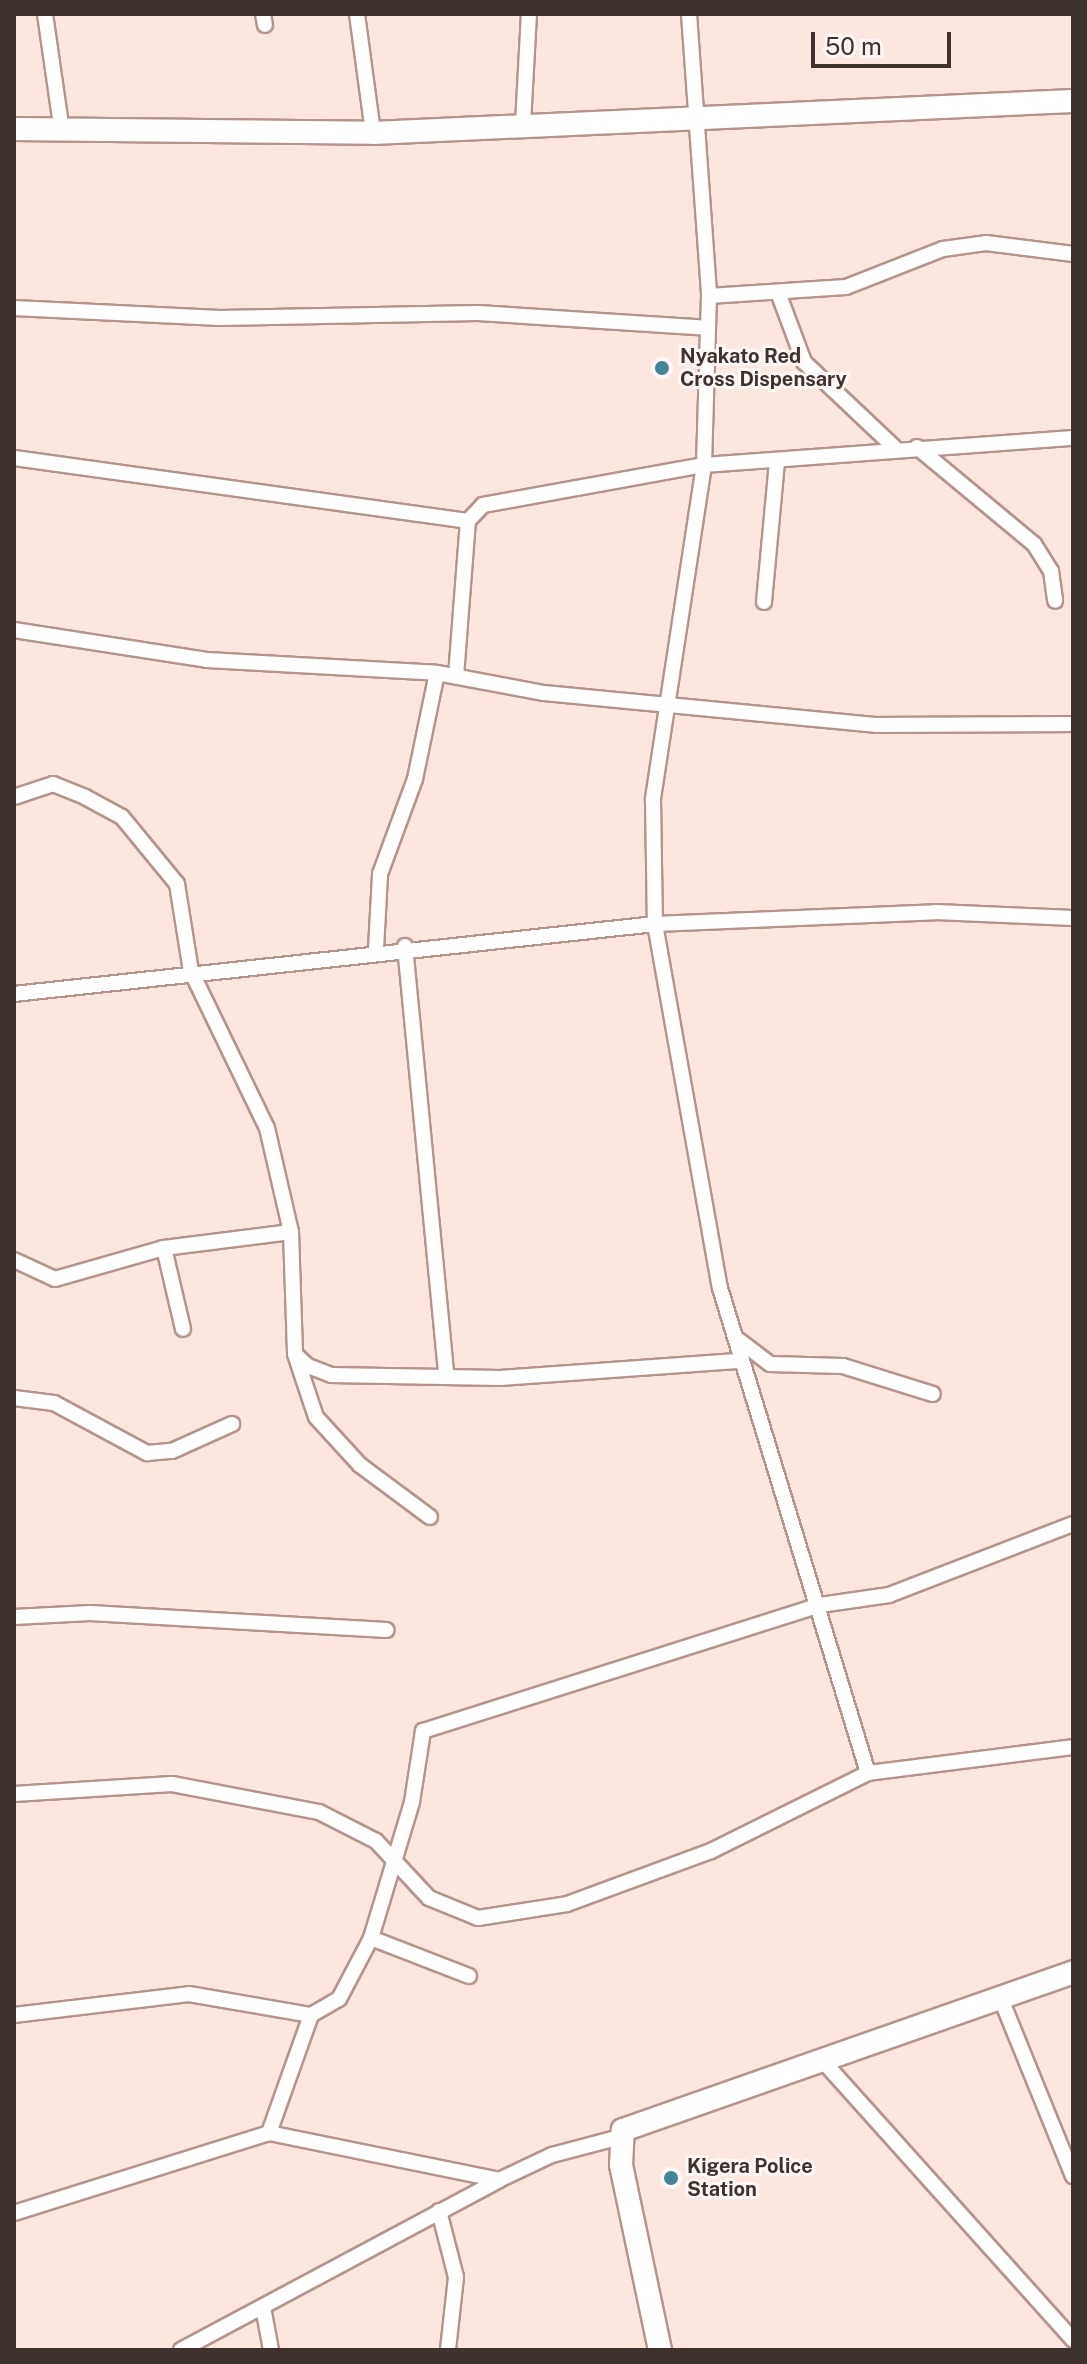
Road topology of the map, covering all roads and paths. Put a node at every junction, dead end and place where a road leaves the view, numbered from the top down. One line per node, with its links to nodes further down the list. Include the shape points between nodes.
1 (45, 14): 9 (street)
2 (357, 14): 10 (street)
3 (529, 14): 7 (street)
4 (689, 14): 6 (street)
5 (1071, 100): 6 (street)
6 (692, 122): 7 (street); 13 (street)
7 (523, 124): 10 (street)
8 (14, 129): 9 (street)
9 (62, 132): 10 (street)
10 (373, 133)
11 (1073, 254): 12 (street, via 1011,242 972,245 846,287)
12 (779, 295): 13 (street); 17 (street, via 804,362)
13 (709, 296): 15 (street)
14 (14, 308): 15 (street, via 220,318 478,313)
15 (707, 328): 21 (street)
16 (1073, 438): 18 (street)
17 (894, 447): 18 (street); 20 (street)
18 (917, 447): 23 (street, via 1034,544 1051,571)
19 (14, 458): 22 (street)
20 (777, 461): 21 (street); 24 (street)
21 (704, 465): 22 (street, via 493,502); 28 (street)
22 (468, 521): 27 (street)
23 (1055, 601)
24 (764, 602)
25 (14, 630): 26 (street, via 249,665)
26 (437, 673): 27 (street); 34 (street, via 415,779 380,874)
27 (456, 676): 28 (street, via 544,693)
28 (671, 700): 29 (street, via 877,725); 32 (street, via 653,800)
29 (1073, 724)
30 (14, 797): 35 (street, via 53,784 122,817 177,884)
31 (1073, 918): 32 (street, via 936,912)
32 (655, 924): 33 (street); 41 (street, via 708,1235)
33 (405, 946): 34 (street); 44 (street)
34 (376, 949): 35 (street)
35 (191, 971): 36 (street); 37 (street, via 267,1128)
36 (14, 994)
37 (291, 1232): 38 (street); 42 (street)
38 (164, 1248): 39 (street, via 55,1279); 40 (street)
39 (14, 1260)
40 (183, 1329)
41 (735, 1338): 43 (street); 45 (street, via 770,1364 843,1366)
42 (295, 1354): 44 (street, via 331,1375); 48 (street, via 316,1417 360,1465)
43 (740, 1361): 44 (street, via 500,1378); 50 (street)
44 (446, 1374)
45 (933, 1394)
46 (14, 1398): 47 (street, via 54,1403 147,1453 172,1451)
47 (232, 1424)
48 (430, 1517)
49 (1073, 1524): 50 (street, via 889,1595)
50 (820, 1605): 54 (street, via 827,1652); 56 (street, via 423,1731)
51 (14, 1617): 52 (street, via 90,1613)
52 (387, 1630)
53 (1073, 1747): 54 (street)
54 (868, 1773): 56 (street, via 773,1813 711,1851 567,1904 478,1918 453,1913)
55 (14, 1794): 56 (street, via 128,1783 209,1789 340,1819)
56 (396, 1861): 57 (street)
57 (371, 1938): 59 (street); 62 (street, via 339,1999)
58 (1073, 1972): 60 (street)
59 (469, 1976)
60 (1001, 1999): 63 (street); 66 (street)
61 (14, 2015): 62 (street, via 189,1994)
62 (311, 2015): 64 (street)
63 (822, 2060): 65 (street, via 628,2126); 71 (street)
64 (269, 2133): 67 (street); 69 (street)
65 (620, 2137): 67 (street, via 552,2155); 75 (street)
66 (1073, 2176)
67 (499, 2180): 68 (street)
68 (439, 2211): 70 (street); 74 (street, via 456,2268)
69 (14, 2213)
70 (263, 2307): 72 (street); 73 (street)
71 (1073, 2340)
72 (181, 2350)
73 (271, 2350)
74 (448, 2350)
75 (660, 2350)

